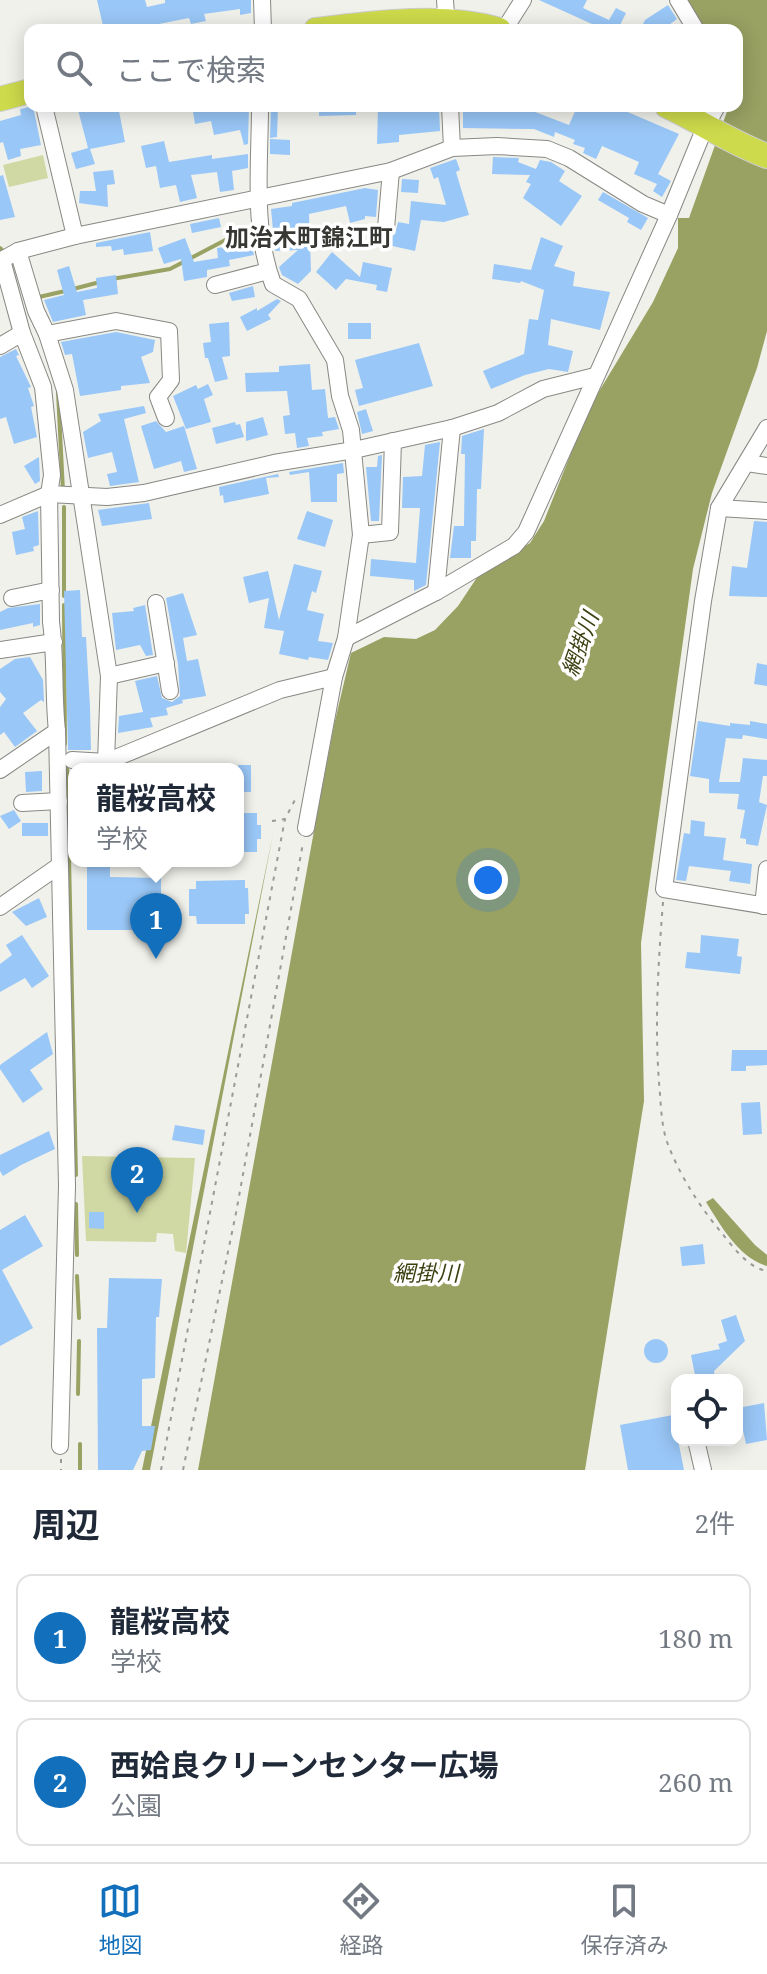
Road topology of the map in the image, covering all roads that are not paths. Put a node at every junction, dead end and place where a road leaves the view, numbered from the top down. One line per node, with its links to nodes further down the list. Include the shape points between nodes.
1 (262, 0): 5 (street)
2 (523, 0): 8 (street)
3 (678, 0): 9 (street)
4 (446, 17): 6 (highway); 7 (highway)
5 (263, 24)
6 (376, 24)
7 (479, 24)
8 (505, 24)
9 (692, 24)
10 (24, 93): 11 (highway)
11 (0, 99)
12 (45, 112): 23 (street)
13 (260, 112): 20 (street)
14 (450, 112): 17 (street)
15 (686, 112): 16 (highway)
16 (712, 120): 18 (highway); 21 (street)
17 (452, 148): 19 (street); 21 (street, via 547,149)
18 (767, 156)
19 (391, 171): 20 (street); 22 (street)
20 (259, 199): 23 (street); 26 (street)
21 (669, 215): 31 (street)
22 (386, 228)
23 (75, 236): 24 (street)
24 (18, 251): 25 (street); 29 (street)
25 (1, 260): 28 (street)
26 (268, 271): 27 (street); 36 (street, via 273,284 299,299 335,360)
27 (215, 285)
28 (22, 333): 30 (street); 39 (street, via 43,387 52,475)
29 (47, 334): 32 (street, via 116,321 169,331 171,380 158,397); 40 (street, via 65,390)
30 (0, 346)
31 (595, 376): 33 (street, via 543,389 498,413); 46 (street, via 526,532 514,546)
32 (166, 418)
33 (452, 428): 35 (street); 46 (street)
34 (767, 428): 37 (street)
35 (393, 441): 36 (street); 44 (street, via 390,532)
36 (354, 450): 40 (street, via 144,493); 44 (street)
37 (747, 463): 38 (street); 41 (street)
38 (767, 466)
39 (49, 494): 40 (street); 43 (street); 45 (street)
40 (82, 495): 53 (street)
41 (719, 508): 42 (street); 65 (street, via 664,889)
42 (767, 511)
43 (0, 515)
44 (361, 535): 49 (street)
45 (51, 590): 47 (street); 50 (street)
46 (436, 592): 49 (street)
47 (12, 598)
48 (156, 603): 52 (street)
49 (346, 638): 54 (street)
50 (54, 642): 51 (street); 56 (street)
51 (0, 650)
52 (166, 663): 53 (street); 55 (street)
53 (109, 676): 58 (street)
54 (334, 677): 58 (street, via 280,690); 62 (street)
55 (170, 691)
56 (57, 731): 59 (street); 60 (street)
57 (72, 760): 58 (street)
58 (106, 762)
59 (0, 770)
60 (59, 801): 61 (street); 63 (street)
61 (22, 803)
62 (306, 828)
63 (60, 865): 66 (street); 67 (street, via 75,1190)
64 (767, 869): 65 (street)
65 (765, 906)
66 (0, 907)
67 (60, 1446)
68 (697, 1446): 69 (street)
69 (703, 1470)

